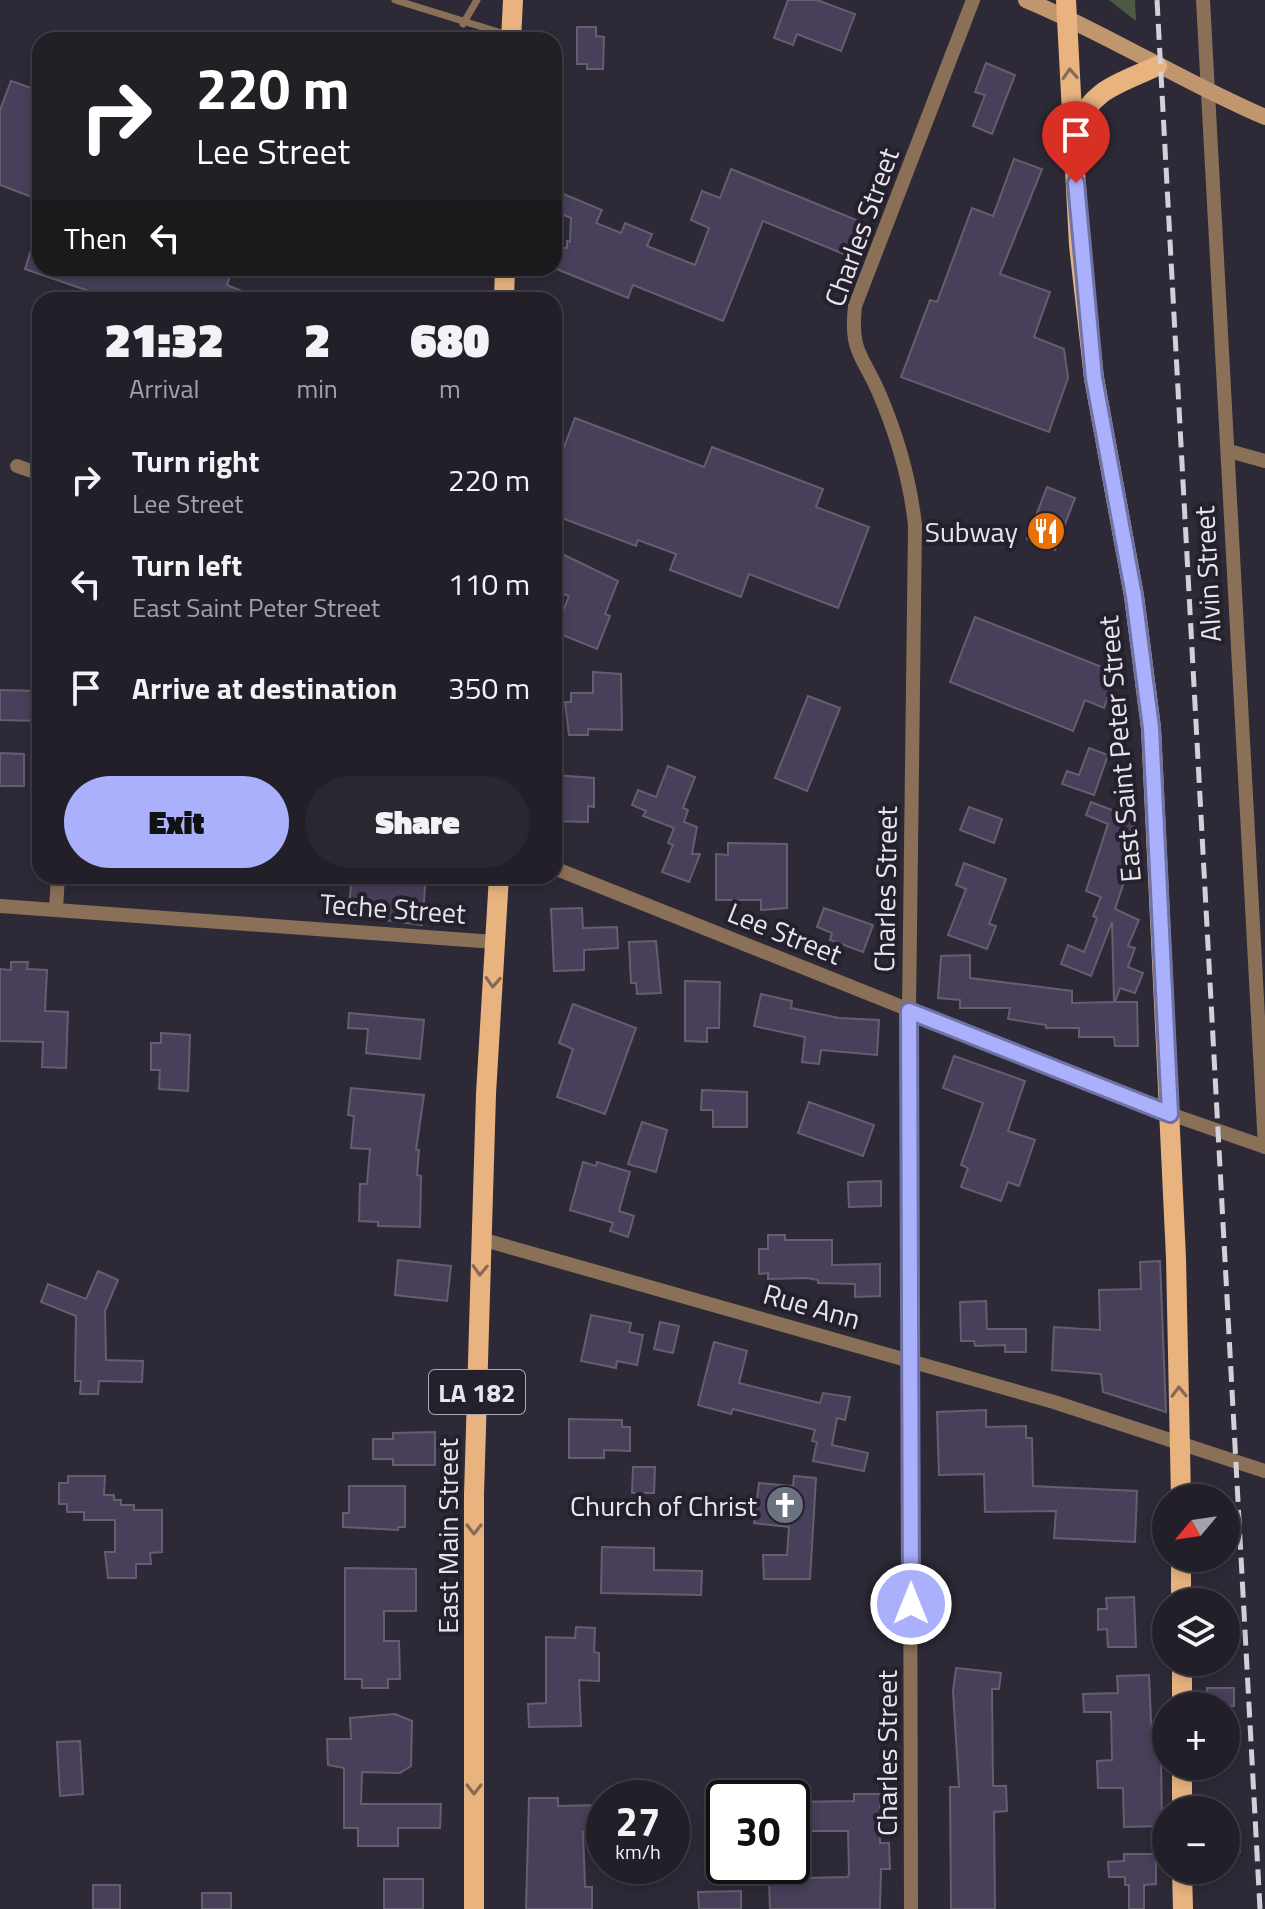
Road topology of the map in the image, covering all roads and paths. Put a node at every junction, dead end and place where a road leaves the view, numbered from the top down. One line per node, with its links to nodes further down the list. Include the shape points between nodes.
1 (395, 0): 8 (lane)
2 (477, 0): 8 (lane)
3 (513, 0): 10 (main road)
4 (973, 0): 25 (street, Charles Street, via 855,306 853,329 855,352 878,392 910,481 915,525)
5 (1026, 0): 7 (main road)
6 (1203, 0): 12 (street, Alvin Street)
7 (1067, 9): 11 (main road); 14 (main road, East Saint Peter Street, one-way to 7)
8 (463, 24): 9 (lane)
9 (490, 32)
10 (511, 32)
11 (1157, 66): 12 (main road); 14 (main road, via 1099,93)
12 (1205, 92): 13 (main road); 15 (street, Alvin Street)
13 (1265, 117)
14 (1073, 132): 26 (main road, East Saint Peter Street, via 1094,378 1134,596 1151,728)
15 (1229, 451): 16 (street); 27 (street, Alvin Street)
16 (1265, 461)
17 (17, 466): 18 (street)
18 (32, 471)
19 (562, 871): 25 (street, Lee Street)
20 (58, 884): 23 (street)
21 (499, 884): 24 (main road, East Main Street / LA 182)
22 (0, 906): 23 (street, Teche Street)
23 (56, 909): 24 (street, Teche Street)
24 (495, 942): 28 (main road, East Main Street / LA 182, one-way to 28)
25 (909, 1011): 26 (street, Lee Street); 29 (street, Charles Street)
26 (1170, 1114): 27 (street, Lee Street); 30 (main road, East Saint Peter Street, one-way to 26)
27 (1265, 1147)
28 (481, 1239): 29 (street, Rue Ann); 34 (main road, East Main Street / LA 182, one-way to 34, via 474,1507)
29 (911, 1361): 30 (street, Rue Ann); 35 (street, Charles Street)
30 (1181, 1441): 31 (street, Rue Ann); 32 (main road, East Saint Peter Street)
31 (1265, 1471)
32 (1181, 1484)
33 (1182, 1884): 36 (main road)
34 (474, 1909)
35 (911, 1909)
36 (1183, 1909)

